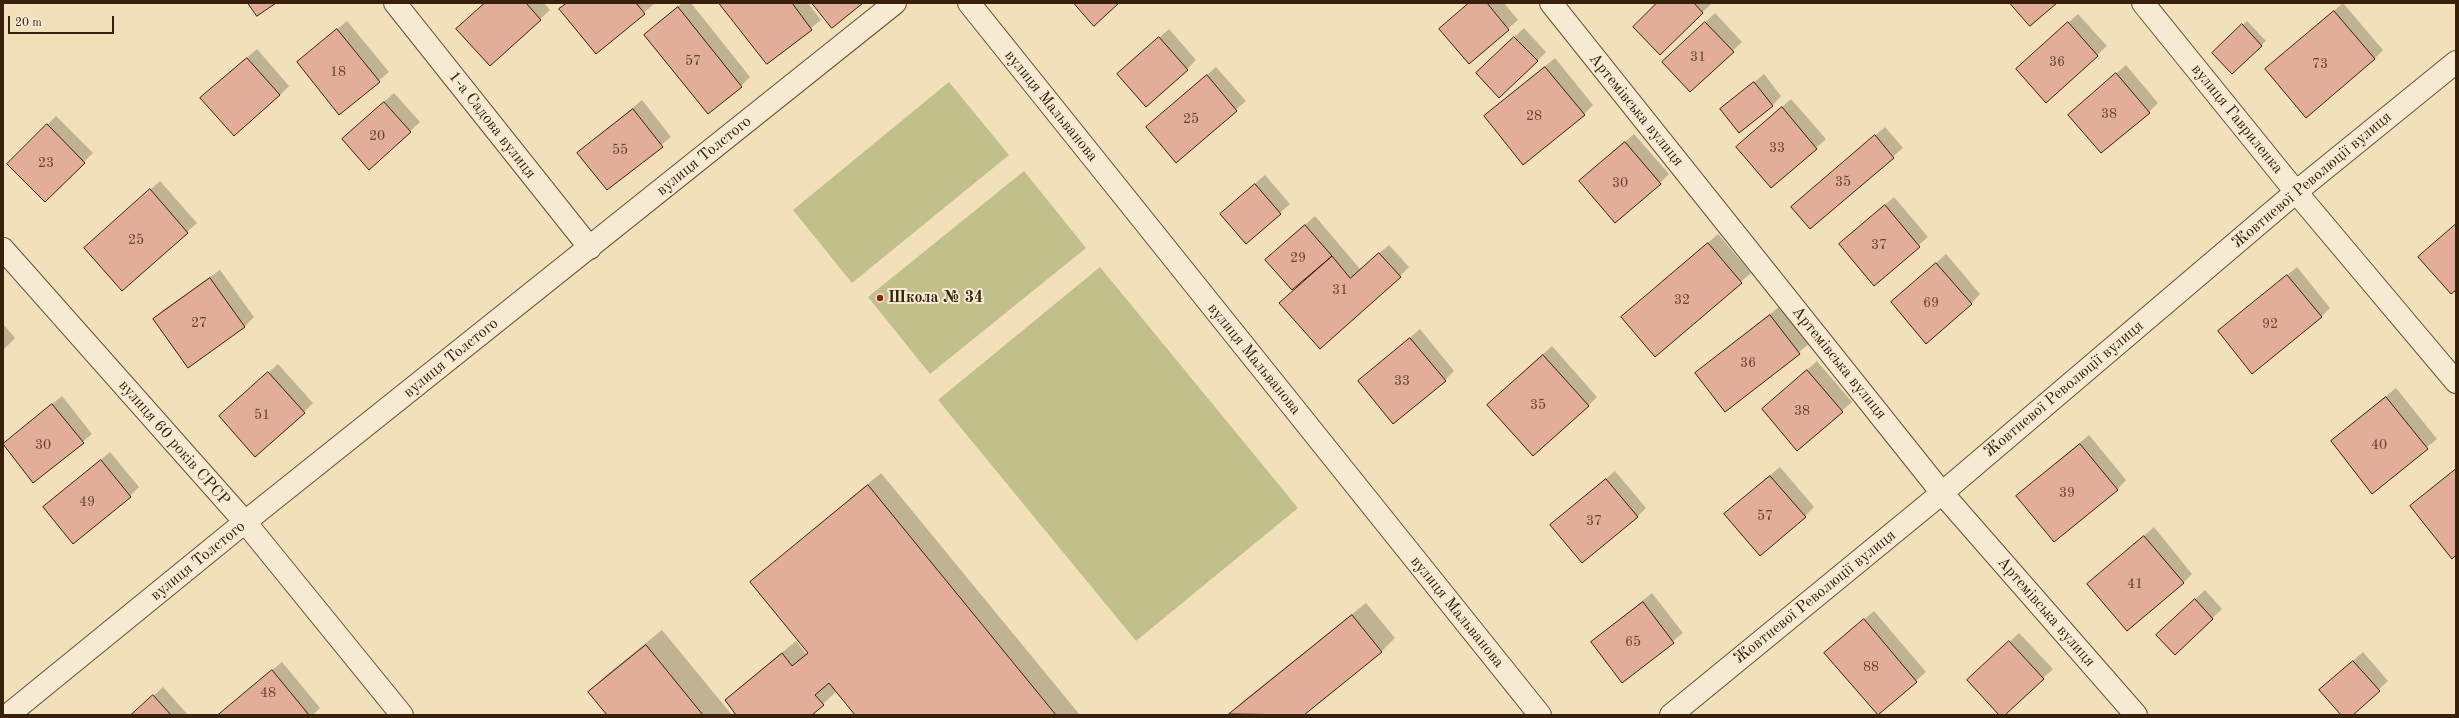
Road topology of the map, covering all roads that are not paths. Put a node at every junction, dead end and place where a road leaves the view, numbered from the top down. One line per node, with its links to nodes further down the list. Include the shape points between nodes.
1 (396, 3): 8 (street, 1-а Садова вулиця)
2 (895, 3): 8 (street, вулиця Толстого)
3 (969, 3): 15 (street, вулиця Мальванова)
4 (1551, 3): 11 (street, Артемівська вулиця)
5 (2143, 3): 7 (street, вулиця Гавриленка)
6 (2456, 62): 7 (street, Жовтневої Революції вулиця)
7 (2296, 192): 10 (street, вулиця Гавриленка); 11 (street, Жовтневої Революції вулиця)
8 (590, 248): 12 (street, вулиця Толстого)
9 (3, 249): 12 (street, вулиця 60 років СРСР)
10 (2456, 382)
11 (1942, 493): 16 (street, Жовтневої Революції вулиця); 17 (street, Артемівська вулиця)
12 (245, 522): 13 (street, вулиця Толстого); 14 (street, вулиця 60 років СРСР)
13 (8, 715)
14 (402, 715)
15 (1540, 715)
16 (1671, 715)
17 (2136, 715)

